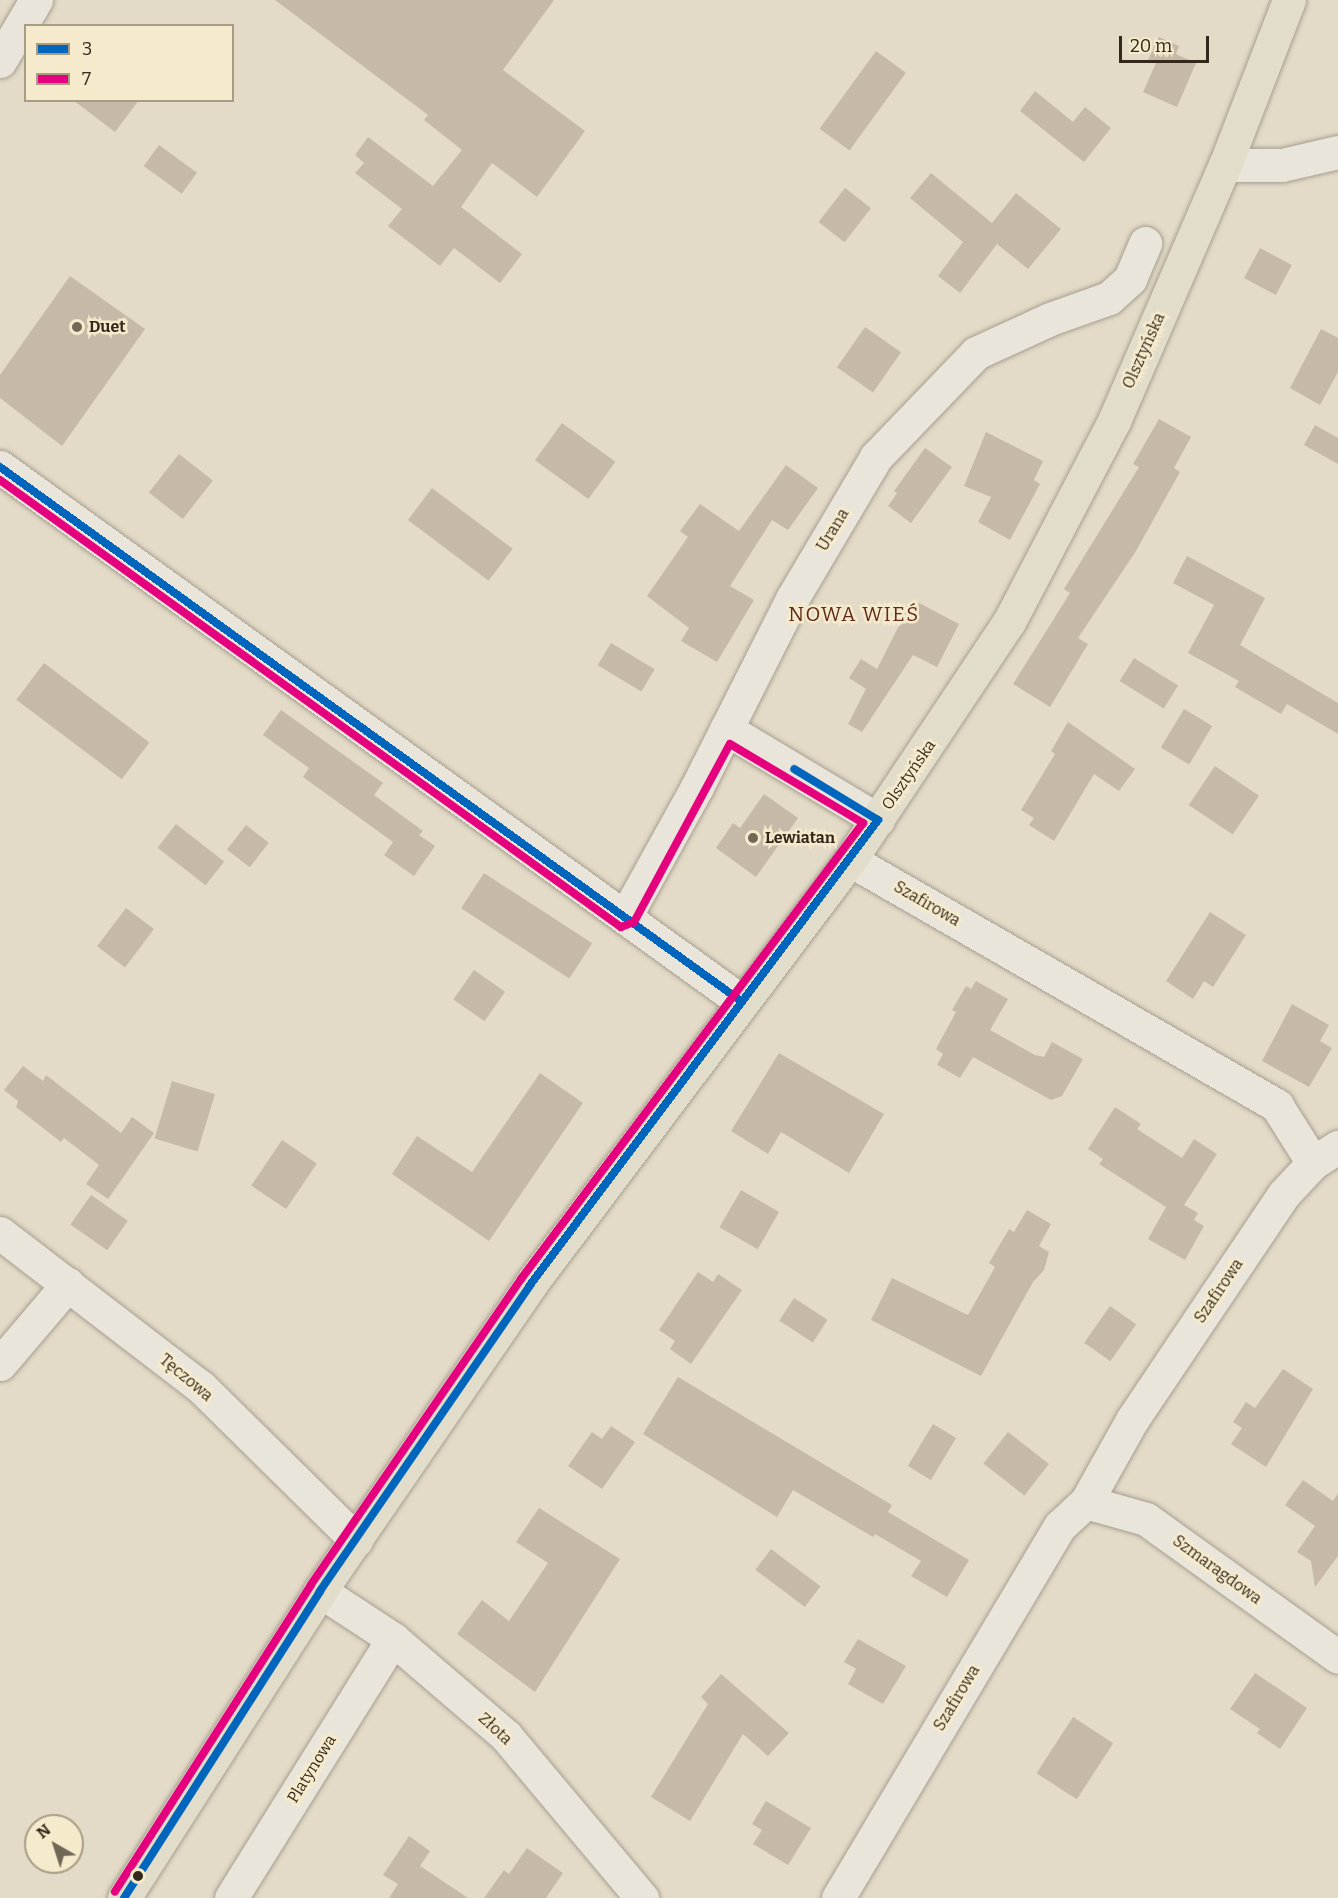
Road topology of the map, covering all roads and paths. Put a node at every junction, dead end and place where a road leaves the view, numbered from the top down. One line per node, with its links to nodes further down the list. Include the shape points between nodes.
1 (36, 0): 3 (street)
2 (1289, 0): 5 (main road, Olsztyńska)
3 (0, 61)
4 (1338, 153): 5 (street, via 1282,165)
5 (1225, 165): 9 (main road, Olsztyńska, via 1114,421 1028,589 945,723)
6 (1145, 243): 8 (street, Urana, via 1130,279 1109,298 1050,319 976,353 876,457 792,599)
7 (0, 466): 11 (street)
8 (726, 729): 9 (street); 11 (street, Urana)
9 (878, 820): 10 (main road, Olsztyńska)
10 (850, 860): 12 (main road, Olsztyńska); 13 (street, Szafirowa, via 1276,1106)
11 (625, 917): 12 (street)
12 (741, 1001): 18 (main road, Olsztyńska, via 530,1285)
13 (1325, 1155): 17 (street, Szafirowa, via 1284,1194 1132,1420)
14 (0, 1233): 15 (street, Tęczowa)
15 (68, 1284): 16 (street); 18 (street, Tęczowa, via 201,1387)
16 (0, 1364)
17 (1086, 1502): 21 (street, Szmaragdowa, via 1146,1519); 25 (street, Szafirowa, via 1060,1526)
18 (356, 1540): 19 (main road, Olsztyńska)
19 (320, 1591): 20 (street, Złota); 22 (main road, Olsztyńska)
20 (393, 1639): 23 (street, Platynowa); 24 (street, Złota, via 506,1736)
21 (1338, 1657)
22 (124, 1898)
23 (231, 1898)
24 (642, 1898)
25 (837, 1898)

